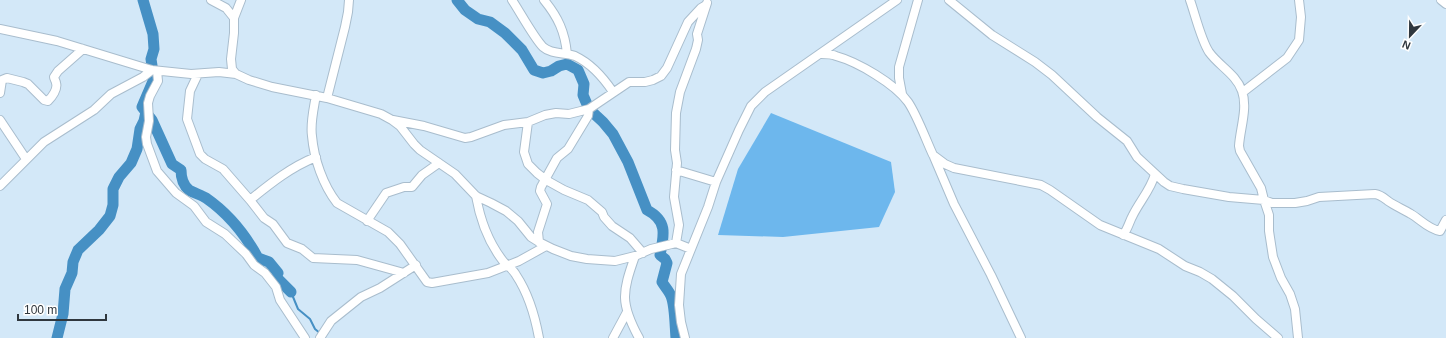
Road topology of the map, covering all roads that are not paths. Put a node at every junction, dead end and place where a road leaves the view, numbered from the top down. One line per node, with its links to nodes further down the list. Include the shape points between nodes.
1 (211, 0): 14 (street, via 226,8)
2 (242, 0): 14 (street)
3 (349, 0): 27 (street, via 345,27)
4 (512, 0): 17 (street, via 544,48)
5 (544, 0): 17 (street, via 555,12 565,39)
6 (896, 0): 18 (street)
7 (918, 0): 25 (street, via 899,67)
8 (949, 0): 37 (street, via 992,35 1052,76 1127,141 1137,157)
9 (1190, 0): 23 (street, via 1208,51 1233,76)
10 (1299, 0): 23 (street, via 1299,40 1287,58)
11 (1441, 0): 13 (street)
12 (707, 3): 22 (street, via 688,22 661,76 645,82 628,82); 36 (street, via 676,113)
13 (1446, 4)
14 (234, 18): 21 (street, via 231,59 232,69)
15 (0, 30): 16 (street)
16 (83, 49): 19 (street); 24 (street, via 58,71 54,77 56,88 48,101 28,84 7,78 2,80)
17 (567, 54): 22 (street, via 575,56 595,69)
18 (821, 54): 25 (street, via 835,55 847,60 877,76); 39 (street, via 753,103 738,130)
19 (154, 71): 20 (street); 34 (street, via 111,94 94,110 44,142); 57 (street, via 158,82 148,103 146,131 147,144 157,171 176,193 194,206 206,222 225,234 265,273 276,287 280,300)
20 (198, 74): 21 (street); 42 (street, via 190,91 187,119 200,154 223,170)
21 (236, 74): 26 (street, via 272,87)
22 (613, 92): 28 (street)
23 (1243, 92): 43 (street, via 1239,146 1261,188)
24 (0, 93)
25 (902, 94): 32 (street, via 910,104)
26 (316, 95): 27 (street); 33 (street, via 312,117)
27 (326, 98): 30 (street, via 369,110)
28 (589, 109): 31 (street, via 569,114 545,115); 38 (street, via 588,116 568,149 557,158)
29 (0, 120): 34 (street)
30 (392, 120): 31 (street, via 465,138 504,125); 35 (street, via 414,144)
31 (528, 122): 38 (street, via 524,152 528,164)
32 (933, 155): 46 (street, via 954,168 1041,185 1100,225); 62 (street, via 954,204)
33 (316, 157): 42 (street, via 280,176); 45 (street, via 324,181 337,203)
34 (26, 159): 40 (street)
35 (440, 163): 41 (street, via 455,174); 45 (street, via 422,175 412,187 386,193)
36 (676, 170): 39 (street); 47 (street, via 674,197 680,225)
37 (1155, 174): 43 (street, via 1176,188); 46 (street)
38 (546, 180): 48 (street, via 540,191 547,204 538,232); 50 (street, via 588,200 602,212 612,226 630,238)
39 (716, 182): 49 (street)
40 (0, 186)
41 (476, 196): 48 (street, via 506,211 531,236); 53 (street, via 490,240)
42 (250, 200): 54 (street, via 287,243 302,249 313,258 357,260)
43 (1264, 200): 44 (street, via 1272,203 1295,203 1319,197 1379,194 1437,231 1442,230); 64 (street, via 1269,215 1273,257 1290,294)
44 (1446, 220)
45 (367, 221): 52 (street, via 388,232)
46 (1123, 235): 63 (street, via 1159,249 1212,279)
47 (676, 243): 49 (street); 50 (street)
48 (543, 244): 51 (street, via 571,256 605,261); 53 (street)
49 (691, 249): 61 (street, via 681,274 680,284 681,322)
50 (643, 253): 51 (street)
51 (634, 256): 55 (street, via 626,287)
52 (416, 264): 53 (street, via 427,282 432,283 488,273); 54 (street)
53 (508, 266): 58 (street, via 518,278 530,304)
54 (404, 273): 56 (street, via 361,297 331,321)
55 (627, 312): 59 (street); 60 (street)
56 (322, 335)
57 (305, 338)
58 (539, 338)
59 (613, 338)
60 (639, 338)
61 (685, 338)
62 (1021, 338)
63 (1278, 338)
64 (1298, 338)

